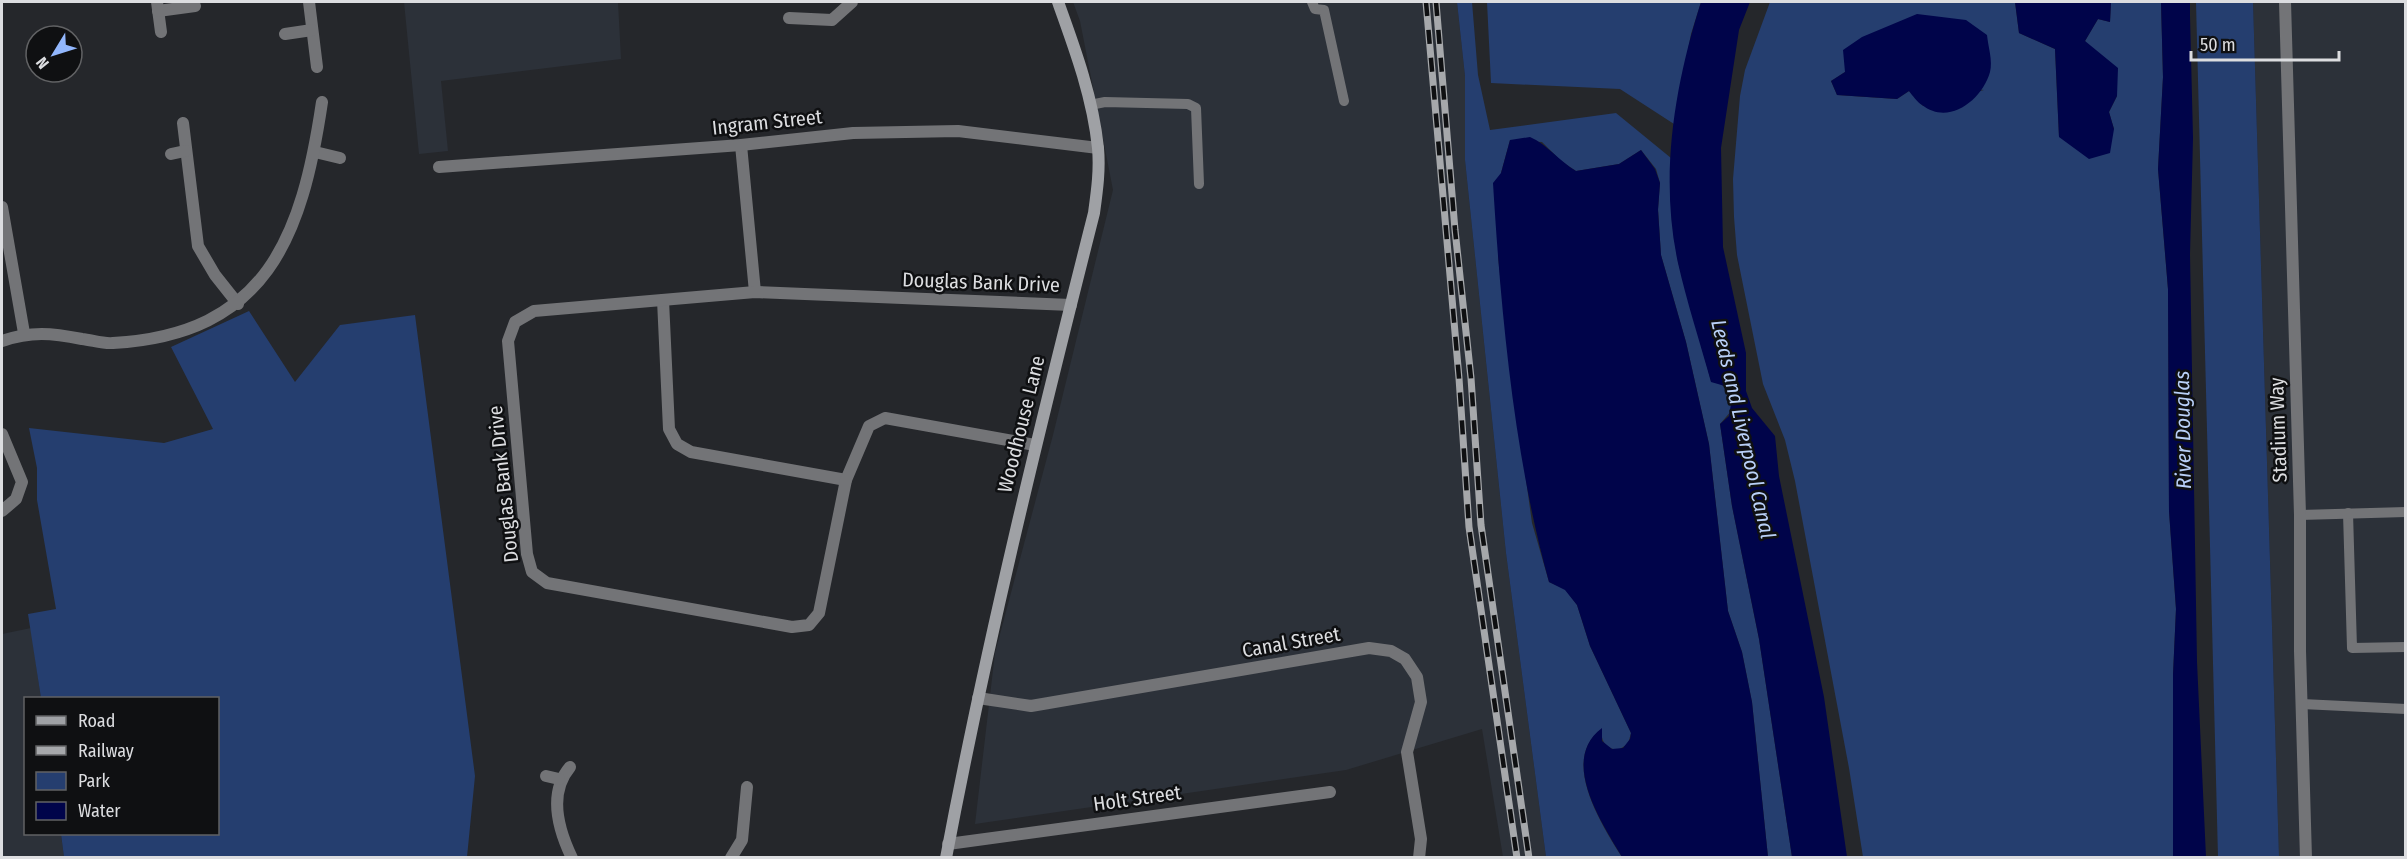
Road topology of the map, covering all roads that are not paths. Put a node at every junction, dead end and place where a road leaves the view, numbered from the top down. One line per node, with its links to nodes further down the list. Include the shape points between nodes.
1 (309, 2): 9 (street)
2 (852, 2): 8 (street, via 832,20)
3 (1058, 2): 15 (main road, Woodhouse Lane)
4 (1312, 2): 13 (lane, via 1315,9 1324,10)
5 (2285, 2): 38 (street, Stadium Way)
6 (158, 6): 7 (street); 10 (street)
7 (195, 6)
8 (789, 18)
9 (312, 30): 11 (street); 12 (street)
10 (161, 32)
11 (285, 34)
12 (317, 67)
13 (1344, 101)
14 (322, 102): 20 (street)
15 (1090, 105): 18 (main road, Woodhouse Lane); 24 (lane, via 1176,104 1196,108)
16 (183, 123): 19 (street)
17 (741, 145): 18 (street, Ingram Street, via 853,133 958,132); 23 (street, Ingram Street); 26 (street)
18 (1098, 148): 29 (main road, Woodhouse Lane, via 1094,213)
19 (185, 151): 21 (street); 28 (street, via 198,246)
20 (315, 152): 22 (street); 28 (street, via 286,242 260,282)
21 (171, 154)
22 (340, 158)
23 (439, 166)
24 (1199, 184)
25 (2, 207): 30 (street)
26 (755, 292): 27 (street, Douglas Bank Drive); 29 (street, Douglas Bank Drive)
27 (663, 300): 34 (street, via 669,429 677,444 691,453); 34 (street, Douglas Bank Drive, via 534,311 515,322 508,341 527,554 532,572 547,583 792,627 809,625 819,613)
28 (238, 304): 30 (street, via 210,321 111,344)
29 (1071, 305): 33 (main road, Woodhouse Lane)
30 (24, 333): 31 (street)
31 (2, 341)
32 (2, 434): 35 (street, via 22,483 16,499)
33 (1035, 445): 34 (street, Douglas Bank Drive, via 885,417 869,426); 40 (main road, Woodhouse Lane)
34 (846, 480)
35 (2, 511)
36 (2348, 513): 37 (lane); 38 (lane); 39 (lane, via 2352,648)
37 (2406, 513)
38 (2300, 515): 41 (street, Stadium Way)
39 (2406, 647)
40 (978, 698): 48 (main road, Woodhouse Lane); 52 (street, Canal Street, via 1031,706 1369,648 1391,651 1405,659 1417,677 1421,702 1407,752 1421,839)
41 (2302, 704): 42 (lane); 53 (street, Stadium Way)
42 (2406, 709)
43 (570, 767): 45 (street)
44 (546, 776): 45 (street)
45 (560, 780): 49 (street, via 557,819)
46 (747, 787): 50 (street, via 742,840)
47 (1330, 792): 48 (street, Holt Street)
48 (948, 844): 51 (main road, Woodhouse Lane)
49 (572, 858)
50 (731, 858)
51 (946, 858)
52 (1419, 858)
53 (2306, 858)

